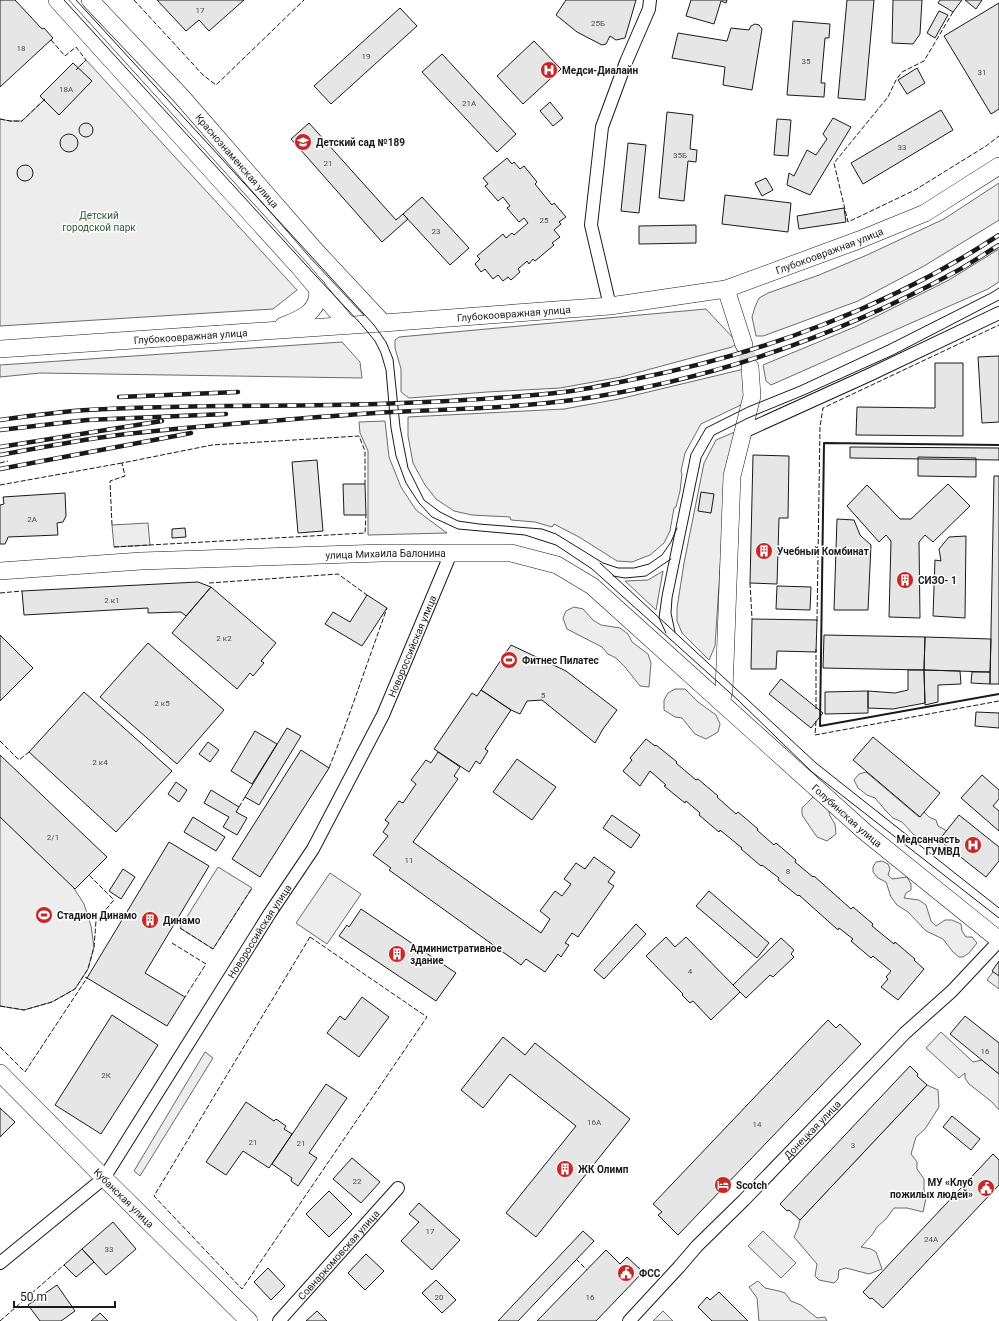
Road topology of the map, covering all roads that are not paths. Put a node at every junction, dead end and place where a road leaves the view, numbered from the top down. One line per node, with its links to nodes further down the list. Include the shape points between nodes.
1 (57, 0): 5 (main road)
2 (90, 0): 9 (main road, Краснознаменская улица, via 181,96 315,250)
3 (650, 0): 7 (street, via 649,9 602,127 592,225)
4 (999, 166): 6 (main road, Глубокоовражная улица, via 925,213)
5 (317, 287): 10 (main road); 11 (main road, via 317,300 310,312 296,321)
6 (726, 289): 7 (main road, Глубокоовражная улица); 12 (main road)
7 (610, 306): 9 (main road, Глубокоовражная улица)
8 (999, 313): 15 (street)
9 (383, 323): 10 (main road, Глубокоовражная улица)
10 (348, 325): 11 (main road, Глубокоовражная улица)
11 (270, 331): 13 (main road, Глубокоовражная улица)
12 (744, 345)
13 (0, 349)
14 (750, 367): 15 (main road, via 752,396)
15 (742, 433): 18 (main road, via 732,476 724,691)
16 (451, 553): 17 (main road, улица Михаила Балонина, via 141,561); 18 (main road, улица Михаила Балонина, via 511,553 557,565 592,586); 21 (street, Новороссийская улица, via 383,715 313,848)
17 (0, 571)
18 (720, 701): 19 (main road, Голубинская улица, via 865,832)
19 (999, 940): 26 (street, Донецкая улица, via 952,991 905,1033)
20 (0, 1073): 21 (main road, Кубанская улица)
21 (104, 1178): 23 (street, Новороссийская улица); 24 (main road, Кубанская улица)
22 (398, 1188): 25 (street, Совнаркомовская улица)
23 (0, 1263)
24 (249, 1321)
25 (279, 1321)
26 (628, 1321)

